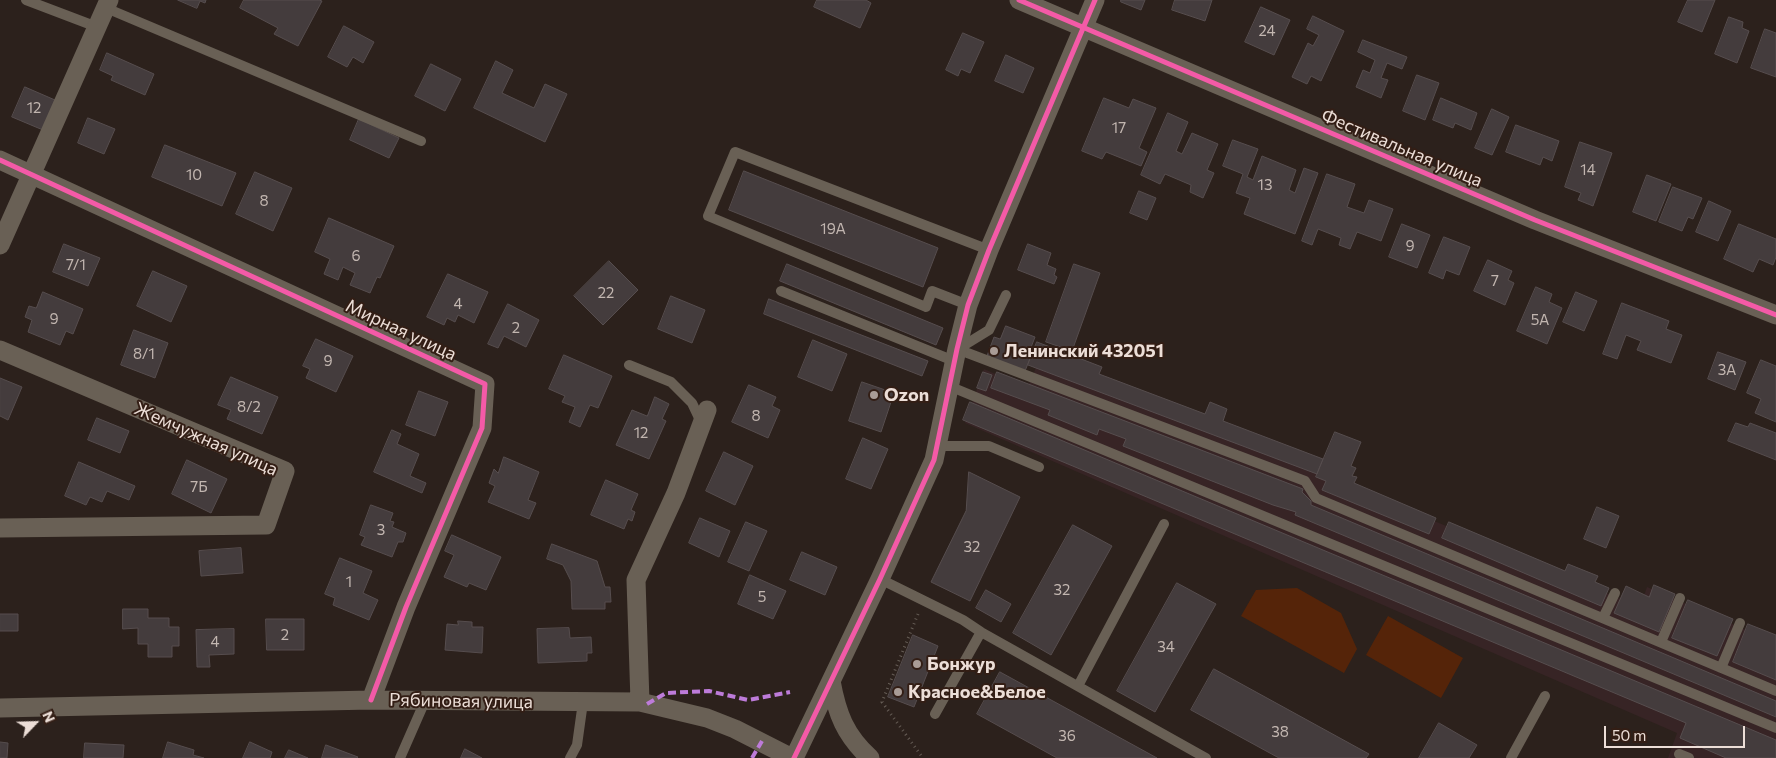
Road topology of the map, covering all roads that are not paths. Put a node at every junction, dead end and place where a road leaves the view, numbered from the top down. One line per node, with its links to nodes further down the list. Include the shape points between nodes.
1 (26, 0): 5 (lane)
2 (1019, 0): 6 (street, Фестивальная улица)
3 (1095, 0): 6 (street)
4 (107, 4): 5 (street); 7 (lane)
5 (97, 27): 9 (street)
6 (1085, 27): 11 (street); 15 (street, Фестивальная улица, via 1535,220)
7 (421, 142)
8 (0, 160): 9 (street, Мирная улица)
9 (32, 174): 10 (street); 37 (street, Мирная улица, via 485,384 482,428 406,607)
10 (0, 245)
11 (989, 250): 14 (street); 14 (lane, via 736,152 708,216 926,307 932,291)
12 (781, 291): 17 (lane)
13 (1006, 295): 17 (lane, via 988,330)
14 (968, 305): 17 (street)
15 (1776, 316)
16 (0, 350): 24 (street, Жемчужная улица, via 285,471 266,525)
17 (956, 355): 19 (street); 28 (lane, via 1305,481 1316,498)
18 (630, 364): 20 (lane, via 671,382)
19 (949, 386): 21 (street); 43 (lane)
20 (705, 416): 40 (street, via 676,493 636,580)
21 (936, 446): 22 (lane, via 989,446); 25 (street, via 934,460)
22 (1039, 467)
23 (1164, 524): 34 (lane)
24 (0, 528)
25 (880, 579): 30 (lane); 33 (street)
26 (1615, 592): 28 (lane)
27 (1680, 598): 31 (lane)
28 (1603, 618): 31 (lane)
29 (1740, 623): 32 (lane)
30 (981, 632): 34 (lane); 42 (lane)
31 (1661, 642): 32 (lane)
32 (1721, 668): 35 (lane)
33 (831, 681): 46 (street); 47 (street, via 844,726)
34 (1078, 686): 48 (lane)
35 (1776, 691)
36 (1545, 696): 49 (lane)
37 (371, 700): 38 (street, Рябиновая улица); 41 (street, Рябиновая улица)
38 (425, 701): 39 (street, Рябиновая улица); 44 (lane)
39 (583, 702): 40 (street, Рябиновая улица); 45 (lane, via 576,745)
40 (640, 702): 46 (street, Рябиновая улица, via 707,718)
41 (0, 708)
42 (934, 714)
43 (1776, 728)
44 (400, 758)
45 (570, 758)
46 (793, 758)
47 (870, 758)
48 (1206, 758)
49 (1511, 758)

